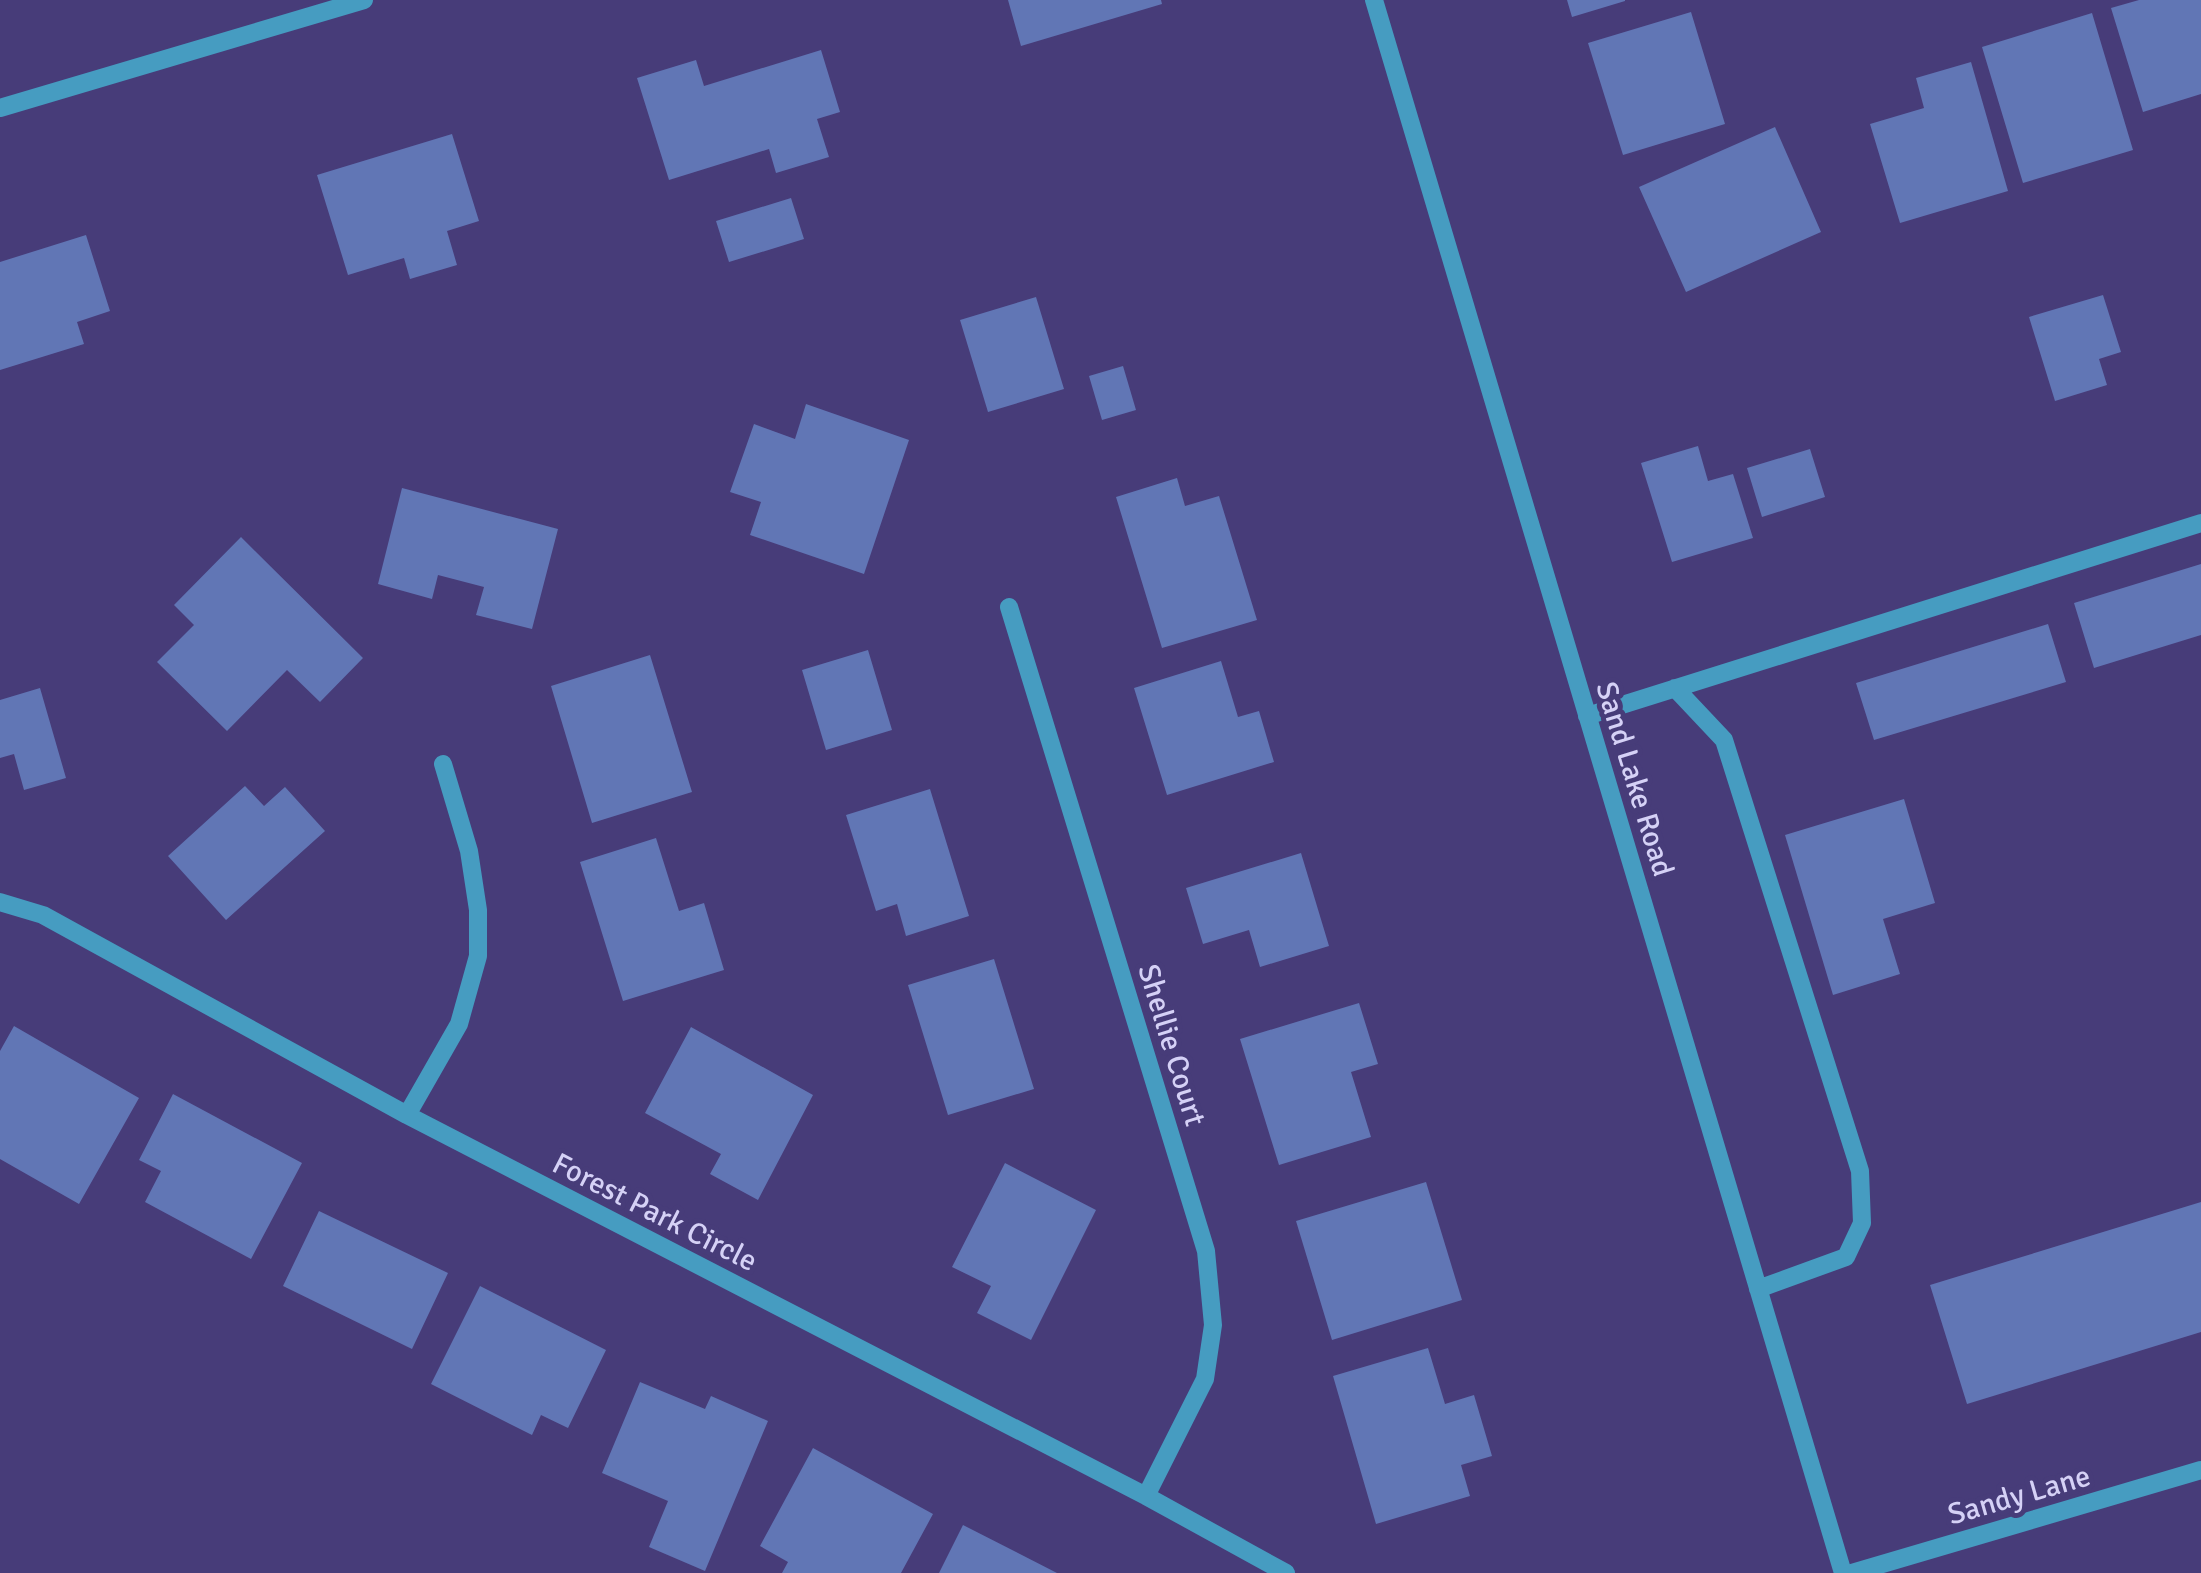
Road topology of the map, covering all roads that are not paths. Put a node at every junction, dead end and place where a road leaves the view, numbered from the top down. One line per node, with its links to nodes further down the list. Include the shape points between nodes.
1 (364, 0): 3 (street)
2 (1374, 0): 7 (street, Sand Lake Road)
3 (0, 108)
4 (2201, 522): 6 (street)
5 (1010, 607): 13 (street, Shellie Court, via 1206,1251 1214,1326 1204,1379)
6 (1675, 688): 7 (street); 11 (street, via 1724,740 1860,1171 1862,1223 1846,1257)
7 (1587, 716): 11 (street, Sand Lake Road)
8 (443, 764): 10 (street, via 469,851 478,956 459,1024)
9 (0, 902): 10 (street, Forest Park Circle, via 43,915)
10 (407, 1116): 13 (street, Forest Park Circle)
11 (1758, 1289): 15 (street, Sand Lake Road)
12 (2201, 1470): 16 (street, Sandy Lane)
13 (1146, 1496): 14 (street, Forest Park Circle)
14 (1286, 1573)
15 (1843, 1573)
16 (1852, 1573)

